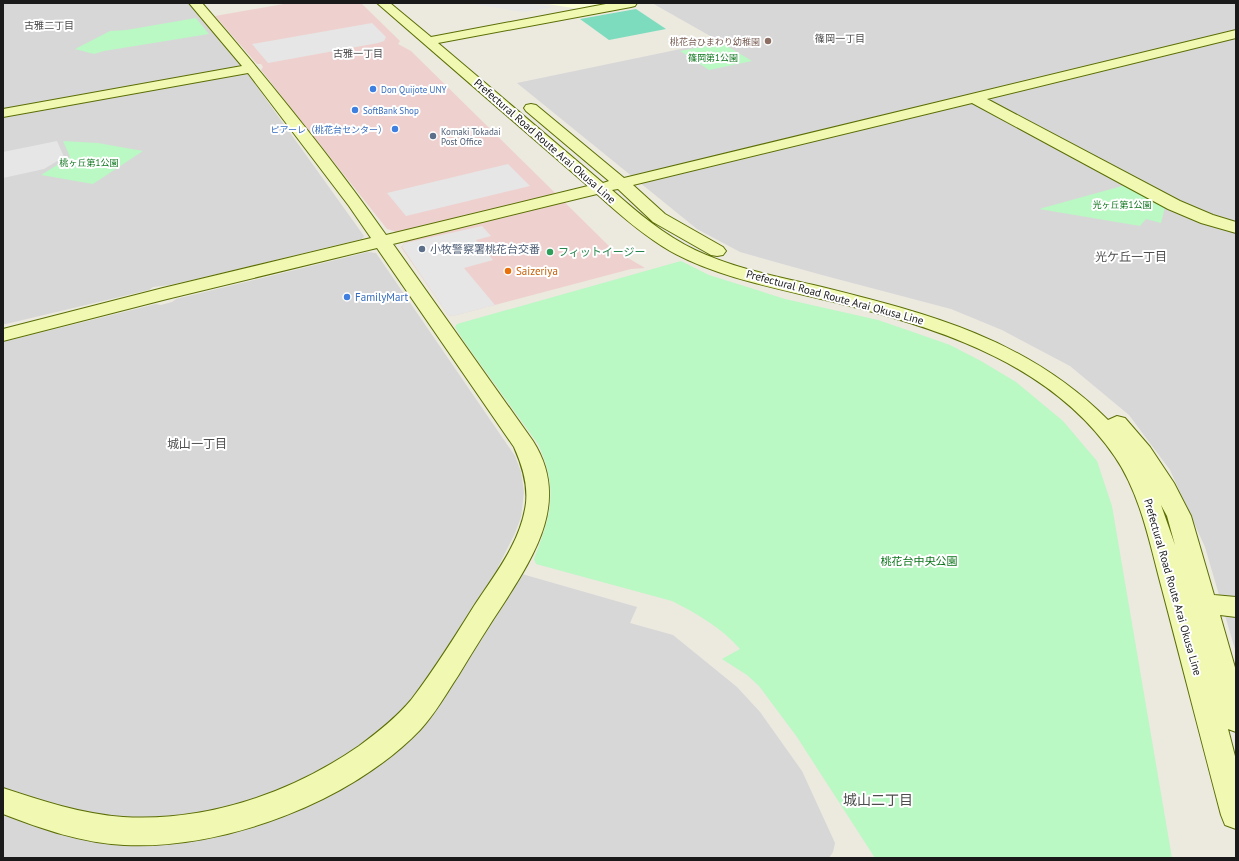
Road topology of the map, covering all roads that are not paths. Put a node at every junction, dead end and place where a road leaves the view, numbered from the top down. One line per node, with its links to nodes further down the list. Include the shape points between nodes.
1 (195, 3): 7 (street)
2 (383, 3): 6 (street, Prefectural Road Route Arai Okusa Line)
3 (403, 3): 6 (street, Prefectural Road Route Arai Okusa Line)
4 (631, 3): 6 (street)
5 (1236, 34): 8 (street)
6 (437, 40): 10 (street, Prefectural Road Route Arai Okusa Line); 11 (street, Prefectural Road Route Arai Okusa Line)
7 (251, 68): 9 (street); 13 (street)
8 (974, 98): 10 (street); 12 (street, via 1174,206)
9 (3, 113)
10 (621, 183): 11 (street); 16 (street, Prefectural Road Route Arai Okusa Line, via 659,218 710,248 754,264 898,303 967,325 1010,344 1060,372 1084,390 1124,429 1162,483 1179,516)
11 (601, 188): 13 (street); 15 (street, Prefectural Road Route Arai Okusa Line, via 643,226 694,256 745,274 929,322 1001,351 1049,380 1107,432 1127,458 1152,511)
12 (1236, 228)
13 (382, 241): 14 (street); 19 (street, via 525,446 535,469 538,484 536,514 524,548 429,697 412,719 395,735 346,771 315,788 265,809 214,823 180,829 125,831 73,824)
14 (3, 334)
15 (1178, 600): 16 (street); 20 (street, Prefectural Road Route Arai Okusa Line)
16 (1204, 603): 17 (street); 18 (street, Prefectural Road Route Arai Okusa Line)
17 (1236, 607)
18 (1236, 720)
19 (3, 801)
20 (1236, 815)

